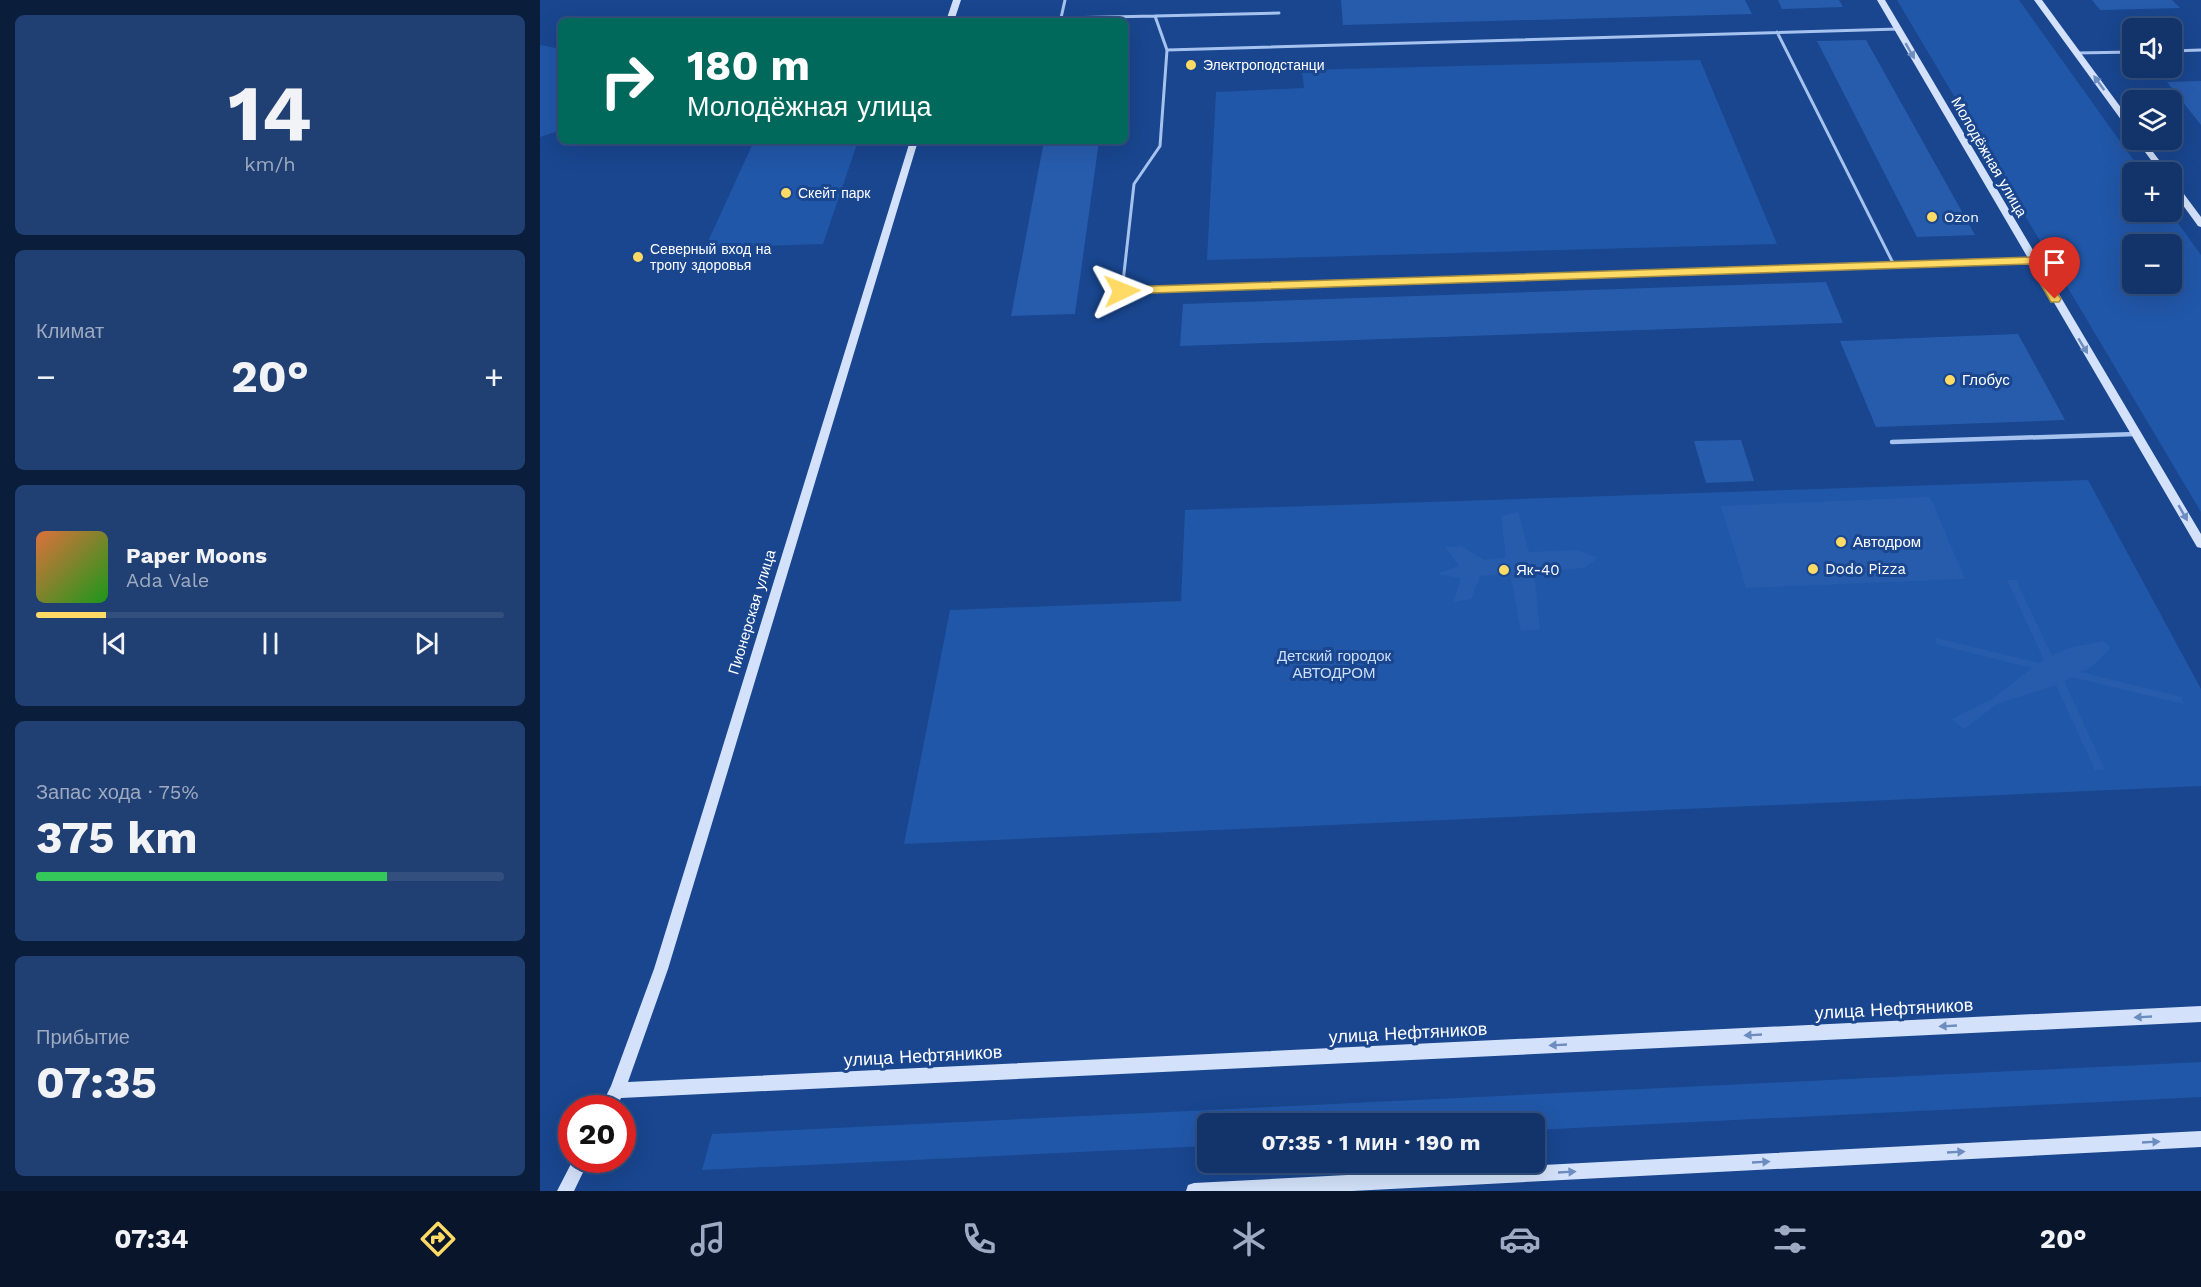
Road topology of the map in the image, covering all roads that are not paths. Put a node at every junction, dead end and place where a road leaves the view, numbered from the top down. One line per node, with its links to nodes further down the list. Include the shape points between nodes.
1 (957, 0): 7 (main road)
2 (1065, 0): 8 (lane)
3 (1881, 0): 9 (main road, Молодёжная улица)
4 (2038, 0): 15 (main road)
5 (1279, 13): 6 (lane)
6 (1155, 16): 8 (lane); 11 (lane)
7 (951, 18)
8 (1061, 18)
9 (1898, 29): 10 (lane); 20 (main road, Молодёжная улица, one-way to 20)
10 (1777, 32): 11 (lane); 21 (lane)
11 (1167, 50): 21 (lane, via 1160,146 1134,184 1122,291)
12 (2201, 50): 13 (lane)
13 (2182, 51)
14 (2122, 52): 15 (lane)
15 (2077, 53): 16 (main road, one-way to 15)
16 (2122, 115)
17 (913, 144): 26 (main road, Пионерская улица, via 661,969)
18 (2182, 198): 19 (main road)
19 (2201, 224)
20 (2032, 261): 21 (lane); 22 (main road, Молодёжная улица, one-way to 22)
21 (1894, 265)
22 (2136, 434): 23 (lane); 24 (main road, Молодёжная улица, one-way to 24)
23 (1892, 442)
24 (2201, 544)
25 (2201, 1014): 26 (main road, улица Нефтяников, one-way to 26)
26 (617, 1090): 27 (main road, Пионерская улица)
27 (614, 1095)
28 (2201, 1139): 31 (main road, one-way to 28)
29 (574, 1173): 30 (main road)
30 (565, 1191)
31 (1194, 1191)

